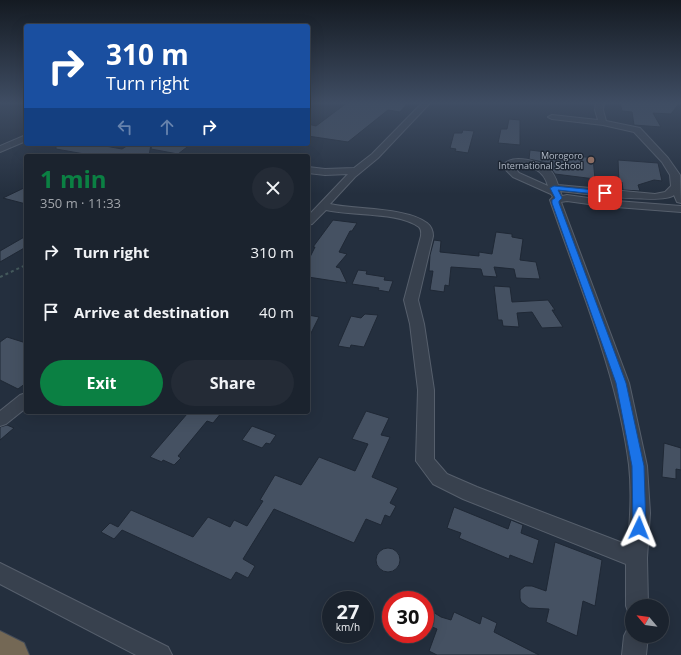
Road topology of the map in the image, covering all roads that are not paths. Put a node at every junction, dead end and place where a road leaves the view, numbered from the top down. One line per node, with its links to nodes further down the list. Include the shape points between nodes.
1 (398, 133): 6 (street, via 376,156)
2 (639, 133): 7 (street, via 665,160 675,175)
3 (24, 139): 4 (street)
4 (0, 149)
5 (310, 170): 6 (street)
6 (358, 170): 10 (street)
7 (676, 187): 8 (street, via 668,195 655,197); 9 (street)
8 (556, 193): 11 (street, via 567,198 603,203); 15 (street, via 556,203 621,383 638,466 640,513)
9 (681, 200)
10 (324, 206): 12 (street); 15 (street, via 408,218 424,225 427,230 411,300 426,390 425,460 440,479)
11 (681, 209)
12 (310, 220)
13 (24, 401): 14 (street)
14 (0, 420)
15 (637, 558): 17 (street)
16 (0, 573): 21 (street)
17 (637, 599)
18 (635, 643): 22 (street)
19 (0, 648): 20 (highway)
20 (12, 655)
21 (160, 655)
22 (634, 655)

